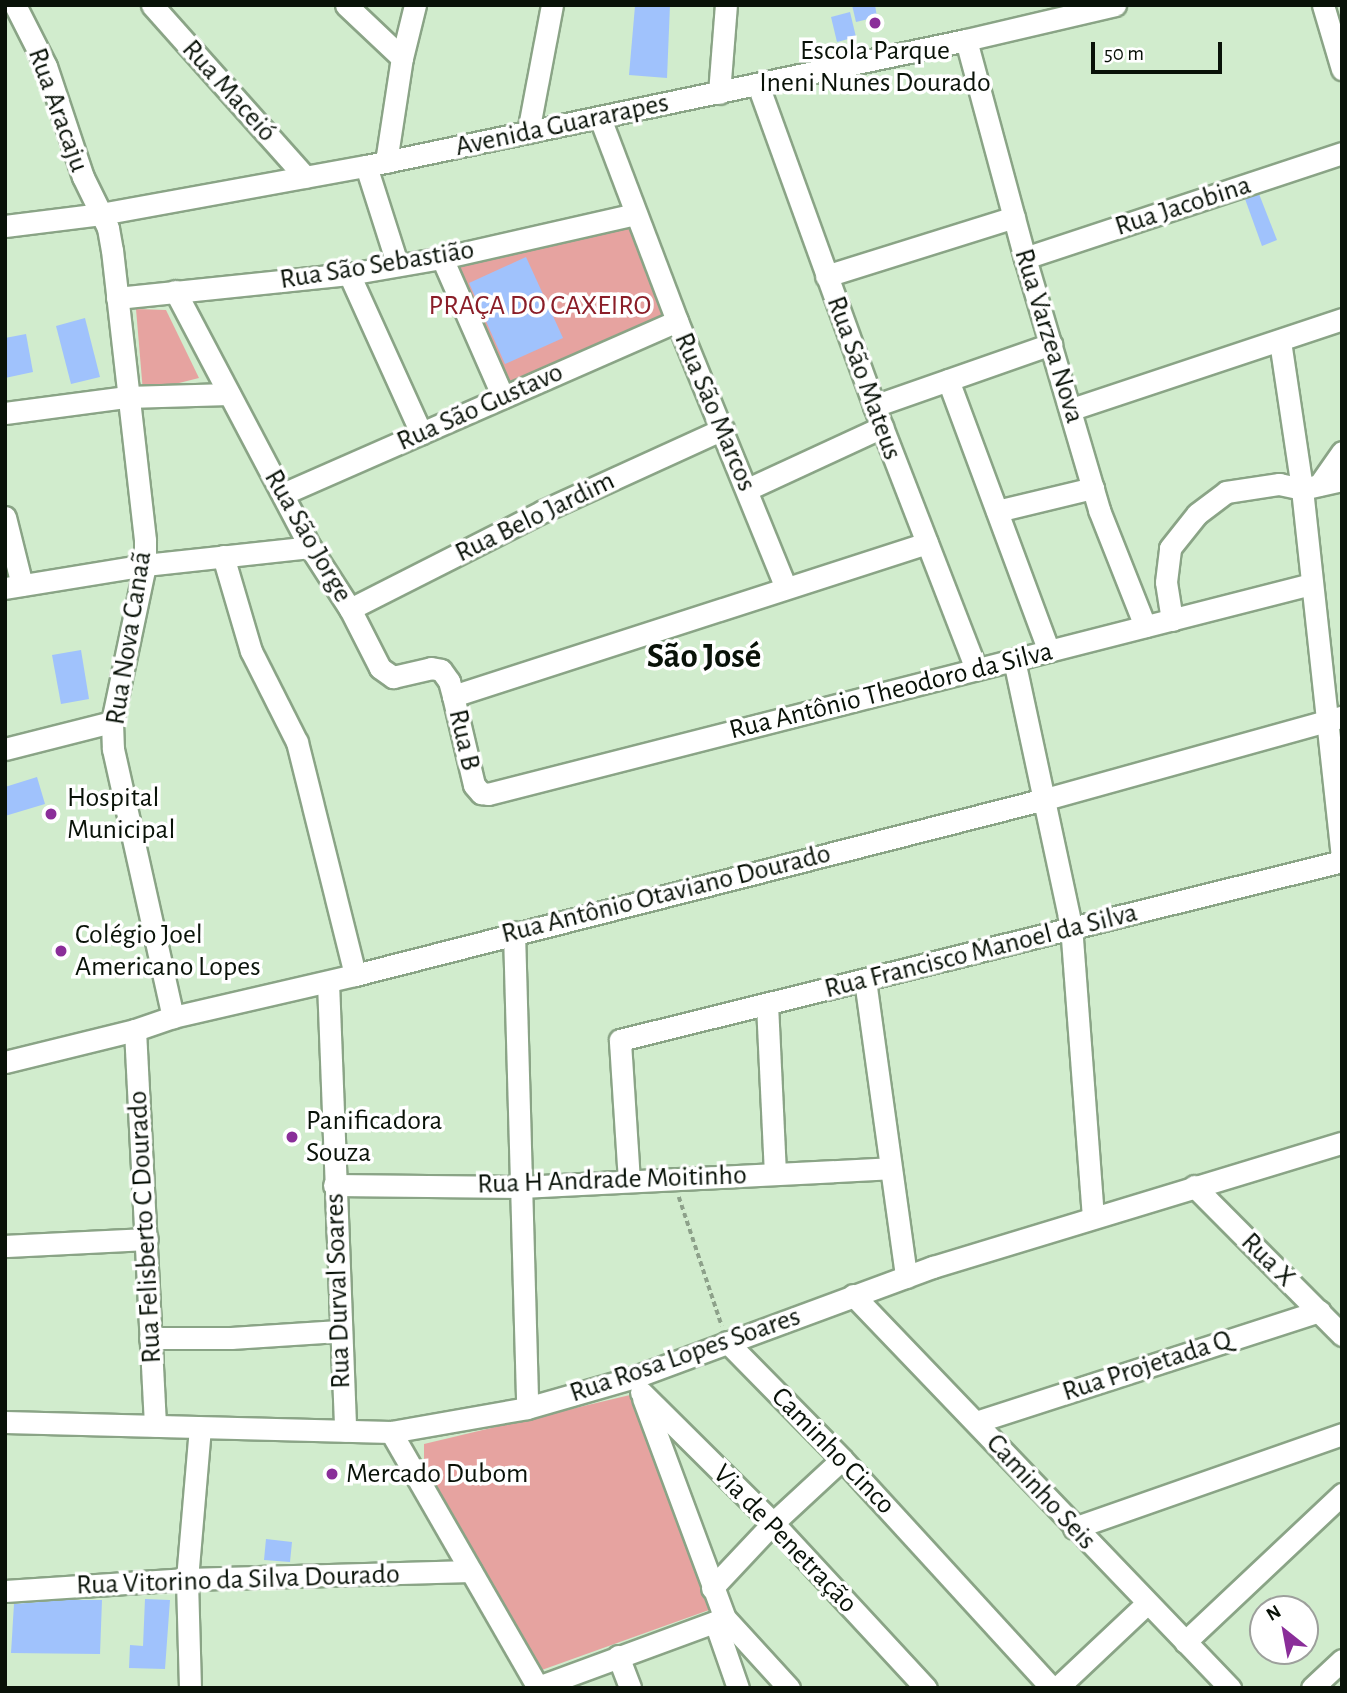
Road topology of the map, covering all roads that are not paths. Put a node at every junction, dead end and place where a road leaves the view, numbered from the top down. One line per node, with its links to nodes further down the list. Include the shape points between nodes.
1 (15, 5): 19 (street, Rua Aracaju, via 46,66 83,177)
2 (152, 5): 18 (street, Rua Maceió)
3 (346, 5): 10 (street)
4 (415, 5): 10 (street)
5 (552, 5): 15 (street)
6 (726, 5): 13 (street)
7 (1115, 5): 9 (street, Avenida Guararapes)
8 (1323, 5): 11 (street)
9 (966, 40): 12 (street, Avenida Guararapes); 21 (street, Rua Varzea Nova)
10 (402, 58): 17 (street)
11 (1342, 69)
12 (758, 85): 13 (street, Avenida Guararapes); 27 (street, Rua São Mateus)
13 (719, 93): 14 (street, Avenida Guararapes)
14 (600, 118): 15 (street, Avenida Guararapes); 20 (street, Rua São Marcos)
15 (528, 132): 17 (street, Avenida Guararapes)
16 (1342, 153): 24 (street, Rua Jacobina)
17 (376, 164): 18 (street, Avenida Guararapes); 25 (street)
18 (305, 177): 19 (street, Avenida Guararapes)
19 (102, 214): 22 (street, Avenida Guararapes); 29 (street, Rua Nova Canaã, via 112,250)
20 (635, 214): 23 (street, Rua São Sebastião); 31 (street, Rua São Marcos)
21 (1014, 217): 24 (street, Rua Varzea Nova); 27 (street)
22 (5, 226)
23 (442, 258): 25 (street, Rua São Sebastião); 37 (street)
24 (1025, 258): 33 (street, Rua Varzea Nova)
25 (397, 263): 26 (street, Rua São Sebastião)
26 (349, 274): 28 (street, Rua São Sebastião); 43 (street)
27 (826, 276): 38 (street, Rua São Mateus)
28 (175, 291): 29 (street, Rua São Sebastião); 35 (street, Rua São Jorge)
29 (117, 298): 36 (street, Rua Nova Canaã)
30 (1342, 319): 32 (street)
31 (677, 321): 37 (street, Rua São Gustavo); 42 (street, Rua São Marcos)
32 (1280, 341): 39 (street); 46 (street)
33 (1051, 344): 34 (street); 39 (street, Rua Varzea Nova)
34 (948, 380): 38 (street); 50 (street)
35 (229, 394): 36 (street); 49 (street, Rua São Jorge)
36 (127, 397): 40 (street); 55 (street, Rua Nova Canaã, via 140,474)
37 (503, 397): 43 (street, Rua São Gustavo)
38 (874, 406): 41 (street, Rua São Mateus)
39 (1072, 409): 47 (street, Rua Varzea Nova)
40 (5, 413)
41 (883, 427): 48 (street); 52 (street, Rua São Mateus)
42 (723, 429): 48 (street, Rua São Marcos); 59 (street, Rua Belo Jardim, via 543,511)
43 (421, 433): 49 (street, Rua São Gustavo)
44 (1342, 452): 46 (street)
45 (1342, 480): 46 (street)
46 (1310, 487): 56 (street); 60 (street, via 1279,484 1226,492 1197,514 1170,548 1166,582)
47 (1093, 488): 50 (street); 61 (street, Rua Varzea Nova)
48 (748, 489): 58 (street, Rua São Marcos)
49 (283, 494): 53 (street, Rua São Jorge)
50 (997, 511): 62 (street)
51 (5, 517): 57 (street)
52 (927, 543): 58 (street); 64 (street, Rua São Mateus)
53 (310, 547): 54 (street); 59 (street, Rua São Jorge)
54 (223, 556): 55 (street); 74 (street, via 251,651 297,743)
55 (145, 565): 57 (street); 67 (street, Rua Nova Canaã)
56 (1311, 584): 60 (street, Rua Antônio Theodoro da Silva); 66 (street)
57 (13, 586)
58 (786, 588): 65 (street)
59 (350, 609): 65 (street, Rua São Jorge, via 386,674 398,677 431,668 441,670)
60 (1171, 620): 61 (street, Rua Antônio Theodoro da Silva)
61 (1145, 626): 62 (street, Rua Antônio Theodoro da Silva)
62 (1049, 651): 63 (street, Rua Antônio Theodoro da Silva)
63 (1014, 660): 64 (street, Rua Antônio Theodoro da Silva); 70 (street)
64 (976, 669): 69 (street, Rua Antônio Theodoro da Silva, via 488,794)
65 (453, 696): 69 (street, Rua B)
66 (1334, 719): 70 (street, Rua Antônio Otaviano Dourado); 71 (street)
67 (112, 722): 68 (street); 78 (street, Rua Nova Canaã, via 132,843)
68 (5, 749)
69 (474, 785)
70 (1044, 799): 72 (street); 73 (street, Rua Antônio Otaviano Dourado)
71 (1342, 859): 72 (street, Rua Francisco Manoel da Silva)
72 (1072, 928): 75 (street, Rua Francisco Manoel da Silva); 88 (street)
73 (514, 932): 74 (street, Rua Antônio Otaviano Dourado); 87 (street)
74 (355, 975): 76 (street, Rua Antônio Otaviano Dourado)
75 (865, 980): 77 (street, Rua Francisco Manoel da Silva); 82 (street)
76 (328, 982): 78 (street, Rua Antônio Otaviano Dourado); 85 (street, Rua Durval Soares)
77 (767, 1004): 83 (street); 84 (street, Rua Francisco Manoel da Silva, via 620,1040)
78 (173, 1017): 79 (street, Rua Antônio Otaviano Dourado)
79 (135, 1030): 80 (street, Rua Antônio Otaviano Dourado); 89 (street, Rua Felisberto C Dourado)
80 (5, 1062)
81 (1342, 1143): 86 (street, Rua Rosa Lopes Soares)
82 (890, 1168): 83 (street, Rua H Andrade Moitinho); 91 (street)
83 (775, 1173): 84 (street, Rua H Andrade Moitinho)
84 (629, 1181): 87 (street, Rua H Andrade Moitinho)
85 (334, 1185): 87 (street, Rua H Andrade Moitinho); 94 (street, Rua Durval Soares)
86 (1194, 1186): 88 (street, Rua Rosa Lopes Soares); 93 (street, Rua X)
87 (522, 1187): 99 (street)
88 (1093, 1217): 91 (street, Rua Rosa Lopes Soares)
89 (147, 1239): 90 (street); 96 (street, Rua Felisberto C Dourado)
90 (5, 1246)
91 (906, 1277): 92 (street, Rua Rosa Lopes Soares)
92 (853, 1295): 97 (street, Rua Rosa Lopes Soares); 101 (street, Caminho Seis)
93 (1319, 1311): 95 (street, Rua X); 101 (street, Rua Projetada Q)
94 (339, 1331): 96 (street); 104 (street, Rua Durval Soares)
95 (1342, 1335)
96 (150, 1338): 102 (street, Rua Felisberto C Dourado)
97 (727, 1342): 98 (street, Rua Rosa Lopes Soares); 107 (street, Caminho Cinco)
98 (638, 1384): 99 (street, Rua Rosa Lopes Soares); 109 (street, Via de Penetração); 113 (street, Via de Penetração)
99 (527, 1408): 105 (street, Rua Rosa Lopes Soares)
100 (5, 1422): 102 (street, Rua Rosa Lopes Soares)
101 (976, 1422): 110 (street, Caminho Seis)
102 (155, 1424): 103 (street, Rua Rosa Lopes Soares)
103 (200, 1428): 104 (street, Rua Rosa Lopes Soares); 112 (street)
104 (345, 1431): 105 (street, Rua Rosa Lopes Soares)
105 (391, 1432): 111 (street)
106 (1342, 1434): 110 (street)
107 (842, 1459): 109 (street); 126 (street, Caminho Cinco)
108 (1342, 1494): 117 (street)
109 (773, 1523): 113 (street); 125 (street, Via de Penetração)
110 (1074, 1528): 115 (street, Caminho Seis)
111 (471, 1571): 112 (street, Rua Vitorino da Silva Dourado); 120 (street)
112 (187, 1579): 114 (street, Rua Vitorino da Silva Dourado); 121 (street)
113 (712, 1588): 116 (street, Via de Penetração)
114 (5, 1591)
115 (1146, 1604): 117 (street, Caminho Seis); 126 (street)
116 (720, 1620): 118 (street); 123 (street); 124 (street, Via de Penetração)
117 (1185, 1642): 127 (street, Caminho Seis)
118 (618, 1656): 120 (street); 122 (street)
119 (1342, 1660): 128 (street)
120 (537, 1687)
121 (190, 1688)
122 (630, 1688)
123 (738, 1688)
124 (789, 1688)
125 (926, 1688)
126 (1054, 1688)
127 (1230, 1688)
128 (1312, 1688)

